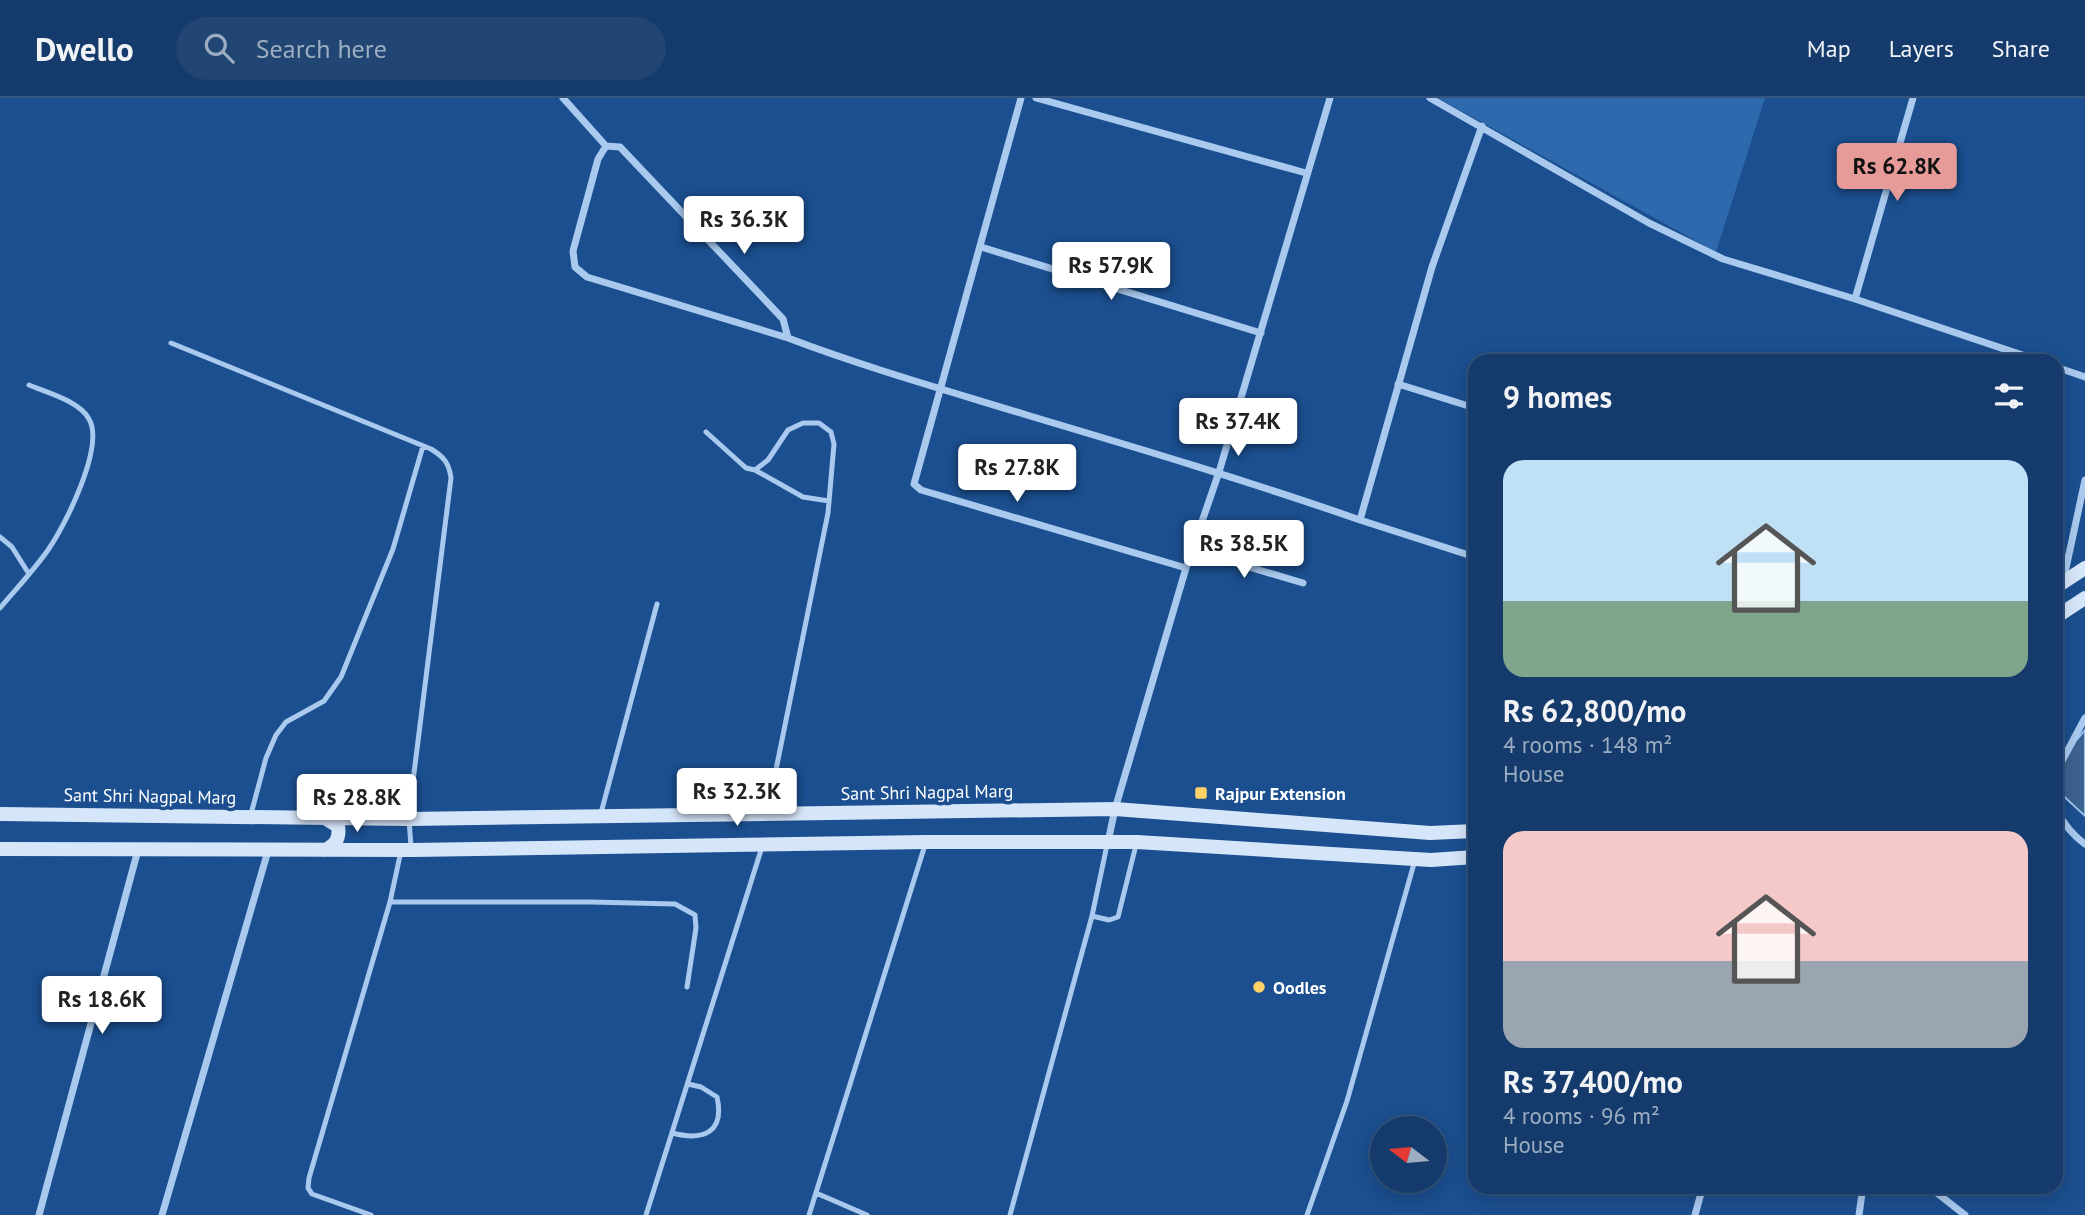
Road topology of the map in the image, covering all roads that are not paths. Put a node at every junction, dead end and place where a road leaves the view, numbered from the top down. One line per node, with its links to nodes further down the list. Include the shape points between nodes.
1 (563, 98): 8 (street)
2 (1021, 98): 10 (street)
3 (1036, 98): 9 (street)
4 (1330, 98): 9 (street)
5 (1430, 98): 7 (street)
6 (1913, 98): 11 (street)
7 (1482, 126): 11 (street, via 1552,169 1723,259); 18 (street, via 1432,267)
8 (606, 146): 13 (street, via 620,147 693,221 783,319); 13 (street, via 598,159 573,251 575,267 587,277)
9 (1307, 173): 12 (street)
10 (981, 247): 12 (street); 20 (street)
11 (1855, 299): 15 (street)
12 (1261, 333): 25 (street)
13 (788, 338): 20 (street)
14 (171, 343): 23 (lane)
15 (2019, 354)
16 (2063, 369): 17 (street)
17 (2085, 377)
18 (1398, 384): 21 (street); 28 (street)
19 (29, 386): 35 (lane, via 62,398 88,417 93,428 87,465 71,510)
20 (939, 388): 25 (street); 32 (street, via 916,488)
21 (1468, 406)
22 (706, 432): 24 (lane)
23 (423, 446): 48 (lane, via 393,549 341,677 324,701 286,722 276,735); 50 (lane, via 442,456 451,478)
24 (755, 471): 27 (lane, via 803,497); 27 (lane, via 788,430 803,423 819,423 831,432 834,444)
25 (1219, 472): 28 (street); 30 (street)
26 (2085, 480): 34 (street)
27 (829, 501): 46 (lane)
28 (1360, 520): 31 (street)
29 (0, 537): 35 (lane)
30 (1192, 550): 32 (street); 37 (street)
31 (1468, 554)
32 (1186, 568): 44 (street)
33 (2085, 568): 36 (main road)
34 (2063, 572)
35 (29, 574): 40 (lane)
36 (2063, 582)
37 (1303, 583)
38 (2085, 598): 41 (main road)
39 (657, 604): 47 (lane)
40 (0, 608)
41 (2063, 612)
42 (2085, 718): 43 (street)
43 (2063, 758)
44 (1115, 809): 46 (main road, Sant Shri Nagpal Marg); 52 (main road, Sant Shri Nagpal Marg, via 1430,833); 54 (street)
45 (0, 814): 48 (main road, Sant Shri Nagpal Marg)
46 (767, 814): 47 (main road, Sant Shri Nagpal Marg)
47 (600, 816): 50 (main road, Sant Shri Nagpal Marg)
48 (250, 817): 49 (main road, Sant Shri Nagpal Marg)
49 (325, 818): 50 (main road, Sant Shri Nagpal Marg); 61 (main road, via 338,826 339,832 333,846)
50 (410, 819): 62 (lane)
51 (2063, 822): 56 (street)
52 (1468, 831)
53 (926, 842): 54 (main road); 57 (main road); 70 (lane)
54 (1108, 842): 55 (main road); 66 (lane)
55 (1137, 842): 64 (main road); 66 (lane, via 1118,917)
56 (2085, 844)
57 (762, 845): 62 (main road); 68 (lane)
58 (0, 849): 59 (main road)
59 (138, 850): 60 (main road); 74 (street)
60 (268, 850): 61 (main road); 75 (street)
61 (325, 850): 62 (main road)
62 (406, 850): 65 (lane)
63 (1468, 857): 64 (main road)
64 (1415, 859): 81 (lane, via 1347,1101)
65 (390, 902): 67 (lane, via 675,904 695,915); 76 (lane, via 308,1188 312,1194)
66 (1092, 916): 80 (lane)
67 (687, 987)
68 (688, 1084): 69 (lane); 69 (lane, via 717,1097 720,1113 703,1136)
69 (672, 1133): 77 (lane)
70 (816, 1193): 78 (lane); 79 (lane)
71 (1701, 1194): 82 (street)
72 (1862, 1194): 83 (street)
73 (1937, 1194): 84 (street)
74 (39, 1215)
75 (162, 1215)
76 (371, 1215)
77 (646, 1215)
78 (809, 1215)
79 (867, 1215)
80 (1010, 1215)
81 (1307, 1215)
82 (1695, 1215)
83 (1859, 1215)
84 (1965, 1215)

